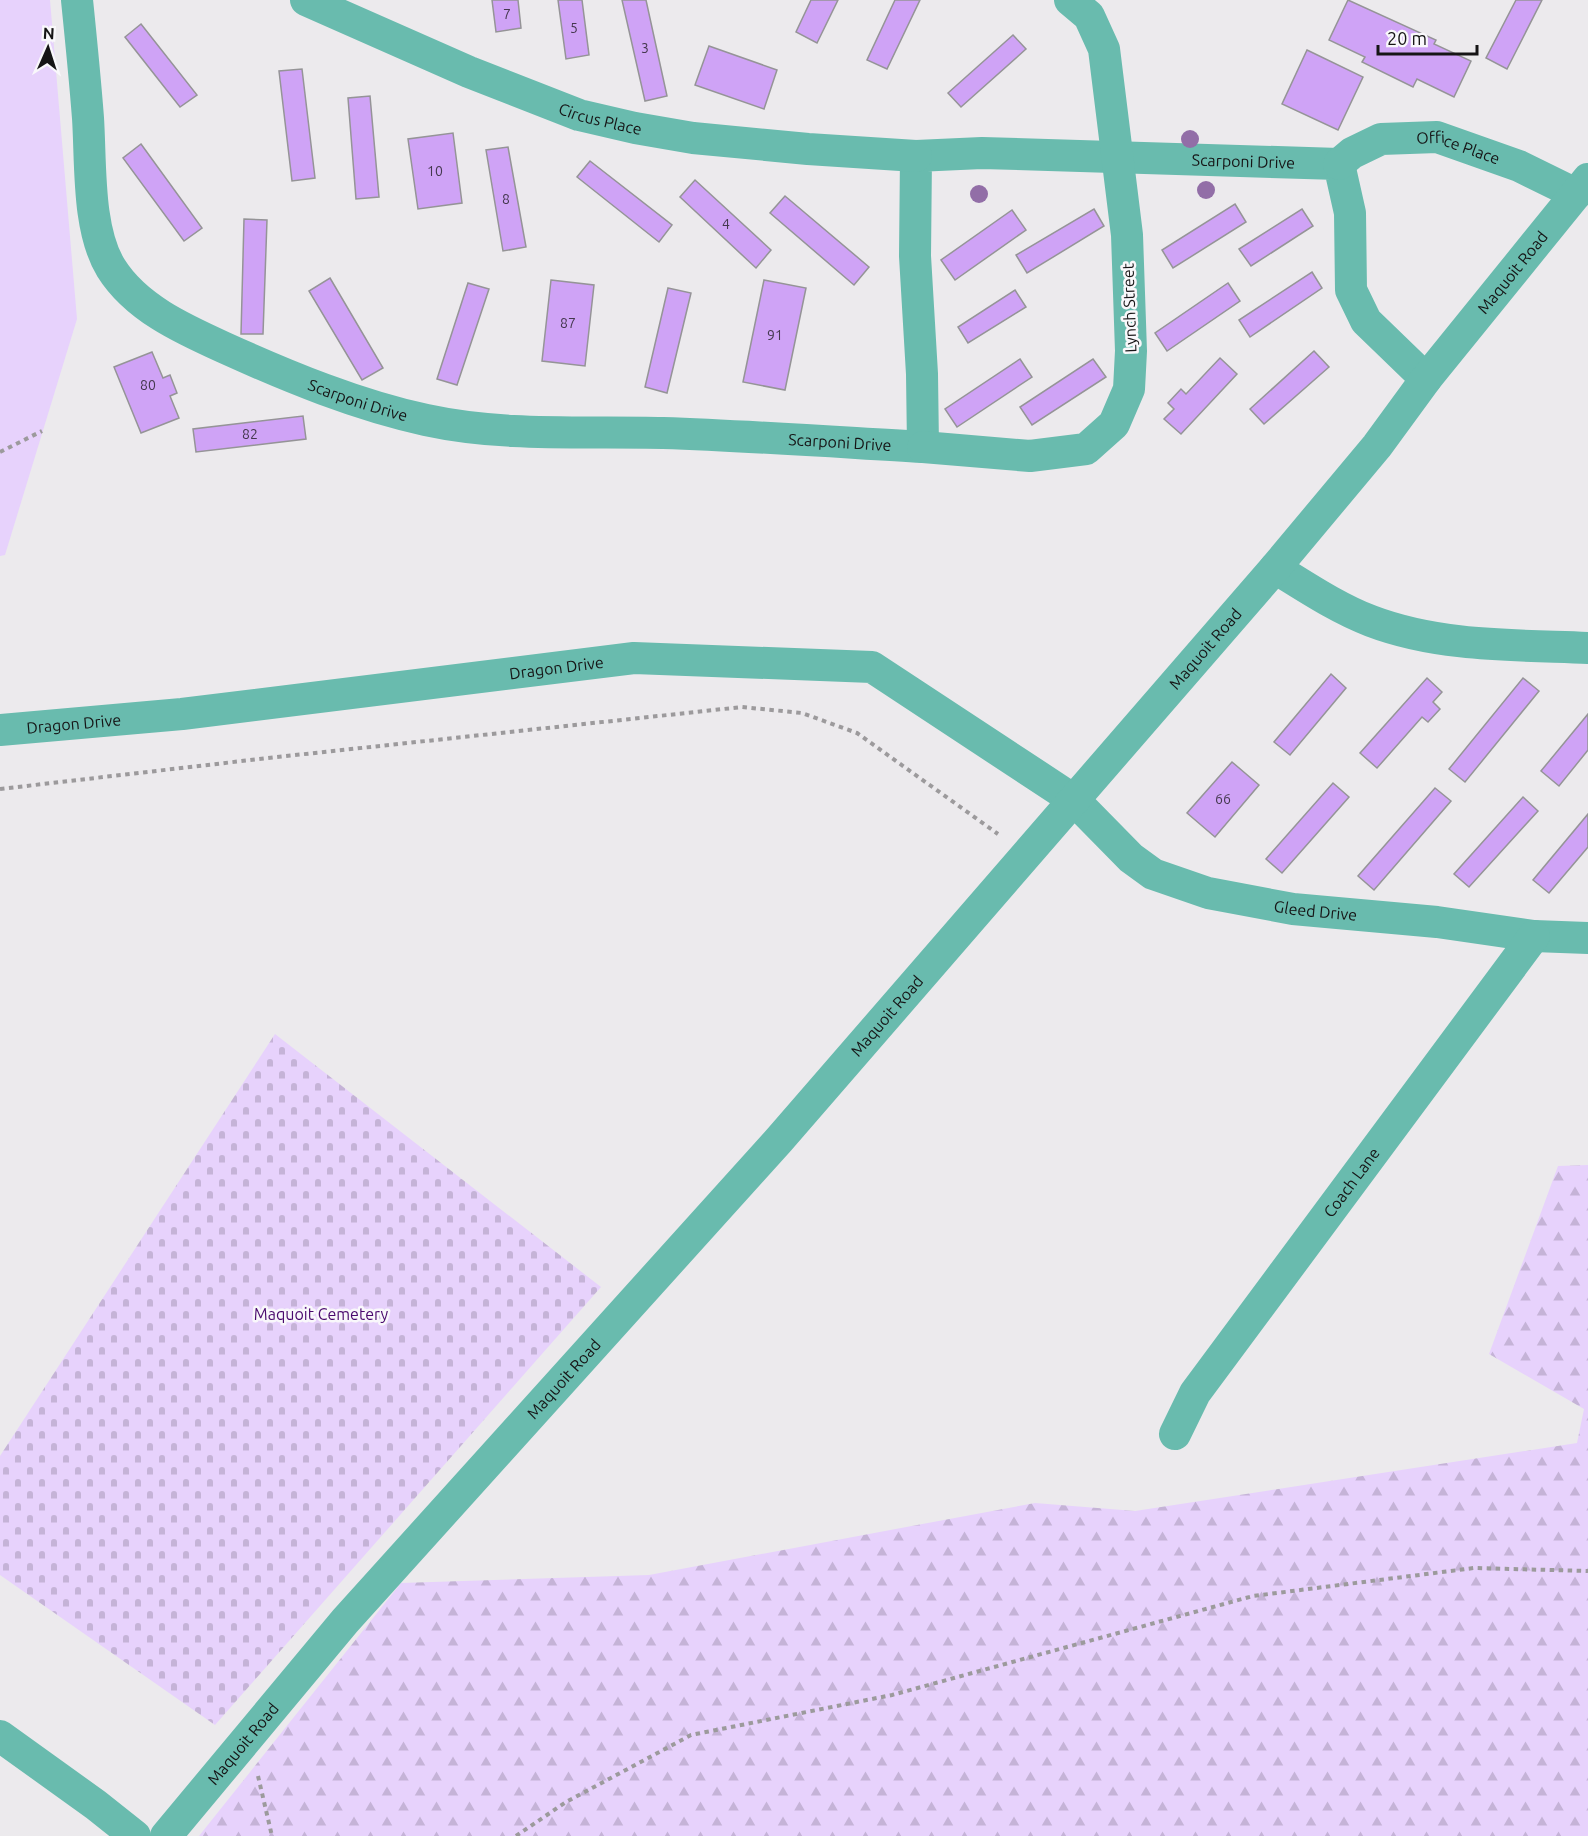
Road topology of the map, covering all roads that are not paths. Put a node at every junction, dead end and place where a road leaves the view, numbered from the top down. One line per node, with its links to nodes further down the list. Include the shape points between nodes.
1 (77, 0): 9 (street, Scarponi Drive, via 91,196 98,232 110,266 130,292 154,312 261,365 372,407 429,421 533,432 685,434)
2 (306, 0): 4 (street, Circus Place, via 469,72 579,115 693,138)
3 (1070, 0): 5 (street, Lynch Street, via 1089,16 1104,49)
4 (916, 156): 5 (street, Scarponi Drive); 9 (street, via 915,256)
5 (1118, 156): 6 (street, Scarponi Drive); 9 (street, Lynch Street, via 1127,235 1131,351 1129,389 1114,424 1086,449 1030,456)
6 (1339, 164): 7 (street, Office Place, via 1381,139 1437,137); 8 (street, via 1350,213 1351,290 1366,321)
7 (1582, 187): 8 (street, Maquoit Road)
8 (1426, 379): 10 (street, Maquoit Road, via 1377,446)
9 (922, 447)
10 (1275, 568): 11 (street, via 1345,610 1402,631 1487,644); 13 (street, Maquoit Road)
11 (1588, 648)
12 (0, 730): 13 (street, Dragon Drive, via 182,714 634,658 872,667)
13 (1074, 800): 14 (street, Gleed Drive, via 1131,858 1153,874 1208,893 1293,909 1437,922); 19 (street, Maquoit Road, via 779,1140 345,1621)
14 (1534, 936): 15 (street, Gleed Drive); 16 (street, Coach Lane, via 1195,1393)
15 (1588, 938)
16 (1175, 1434)
17 (0, 1736): 18 (street)
18 (135, 1836)
19 (166, 1836)

